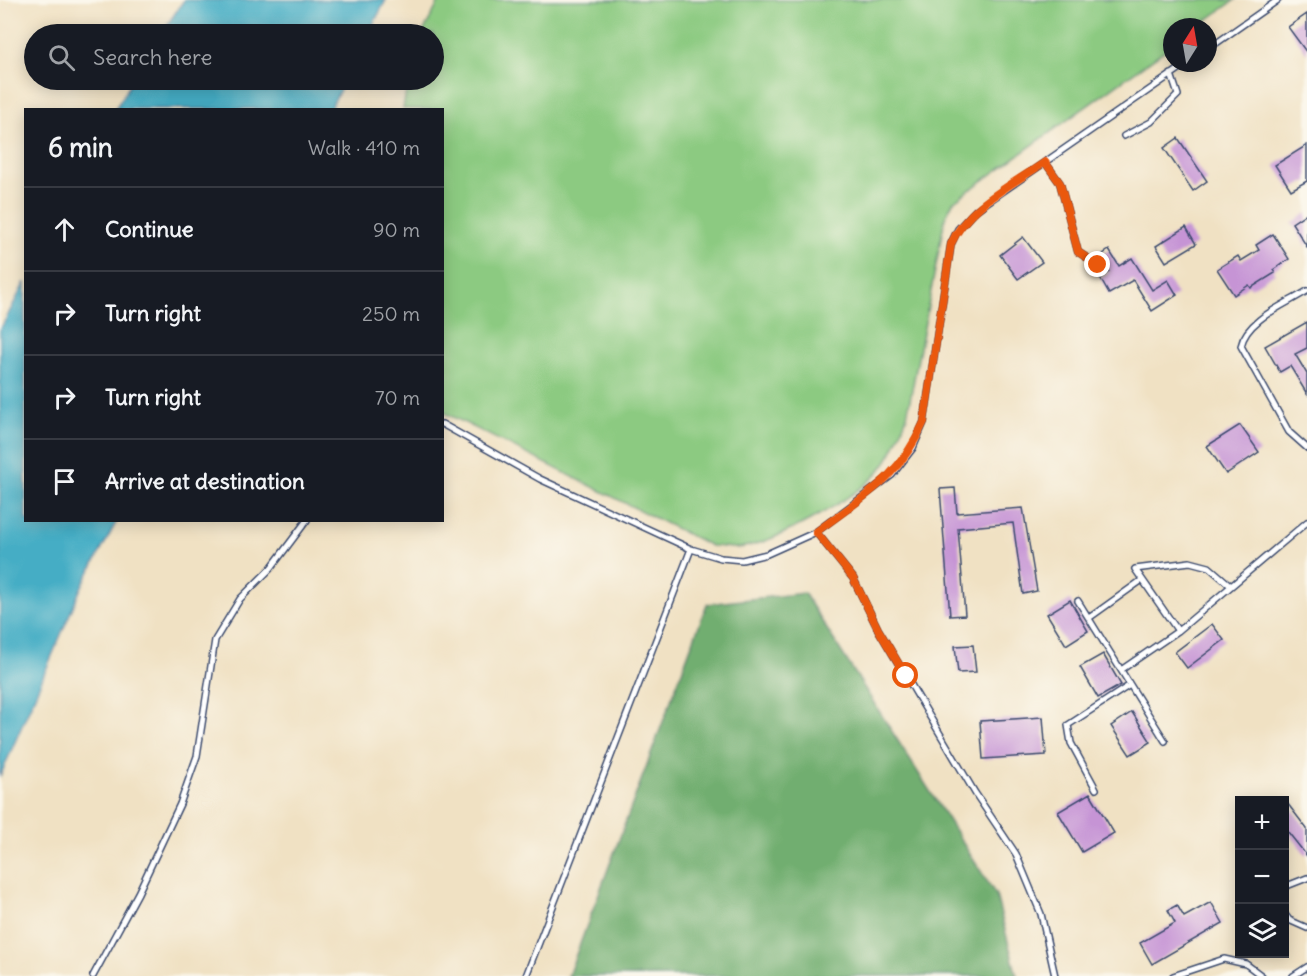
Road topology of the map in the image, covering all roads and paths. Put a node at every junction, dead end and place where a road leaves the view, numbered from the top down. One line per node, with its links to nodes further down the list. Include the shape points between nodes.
1 (1278, 0): 2 (lane)
2 (1217, 43)
3 (1174, 72): 4 (lane)
4 (1171, 74): 5 (lane, via 1178,95 1151,122); 6 (lane)
5 (1124, 136)
6 (1045, 162): 7 (lane, via 1060,183 1078,252); 13 (lane, via 976,210 958,229 951,244 924,422 913,448 892,475)
7 (1098, 265)
8 (1307, 291): 10 (lane, via 1251,326 1241,346 1289,432)
9 (444, 425): 14 (lane, via 540,479)
10 (1307, 448)
11 (306, 522): 29 (lane, via 271,568 240,599 215,640 196,756 180,804)
12 (1307, 522): 16 (lane)
13 (816, 532): 14 (lane, via 767,554 742,560); 31 (lane, via 853,578 883,639 1016,854 1041,914)
14 (691, 549): 30 (lane)
15 (1142, 580): 16 (lane, via 1135,569 1190,562 1209,567); 18 (lane); 19 (lane)
16 (1231, 586): 19 (lane)
17 (1078, 601): 18 (lane)
18 (1089, 618): 20 (lane)
19 (1178, 631): 20 (lane)
20 (1121, 670): 21 (lane)
21 (1130, 685): 22 (lane); 23 (lane, via 1068,725 1071,743)
22 (1165, 741)
23 (1096, 789)
24 (1307, 878): 25 (lane)
25 (1289, 885)
26 (1289, 920): 27 (lane)
27 (1307, 928)
28 (1307, 967): 34 (lane)
29 (93, 976)
30 (526, 976)
31 (1055, 976)
32 (1173, 976): 33 (lane, via 1224,959 1246,964)
33 (1262, 976)
34 (1293, 976)

